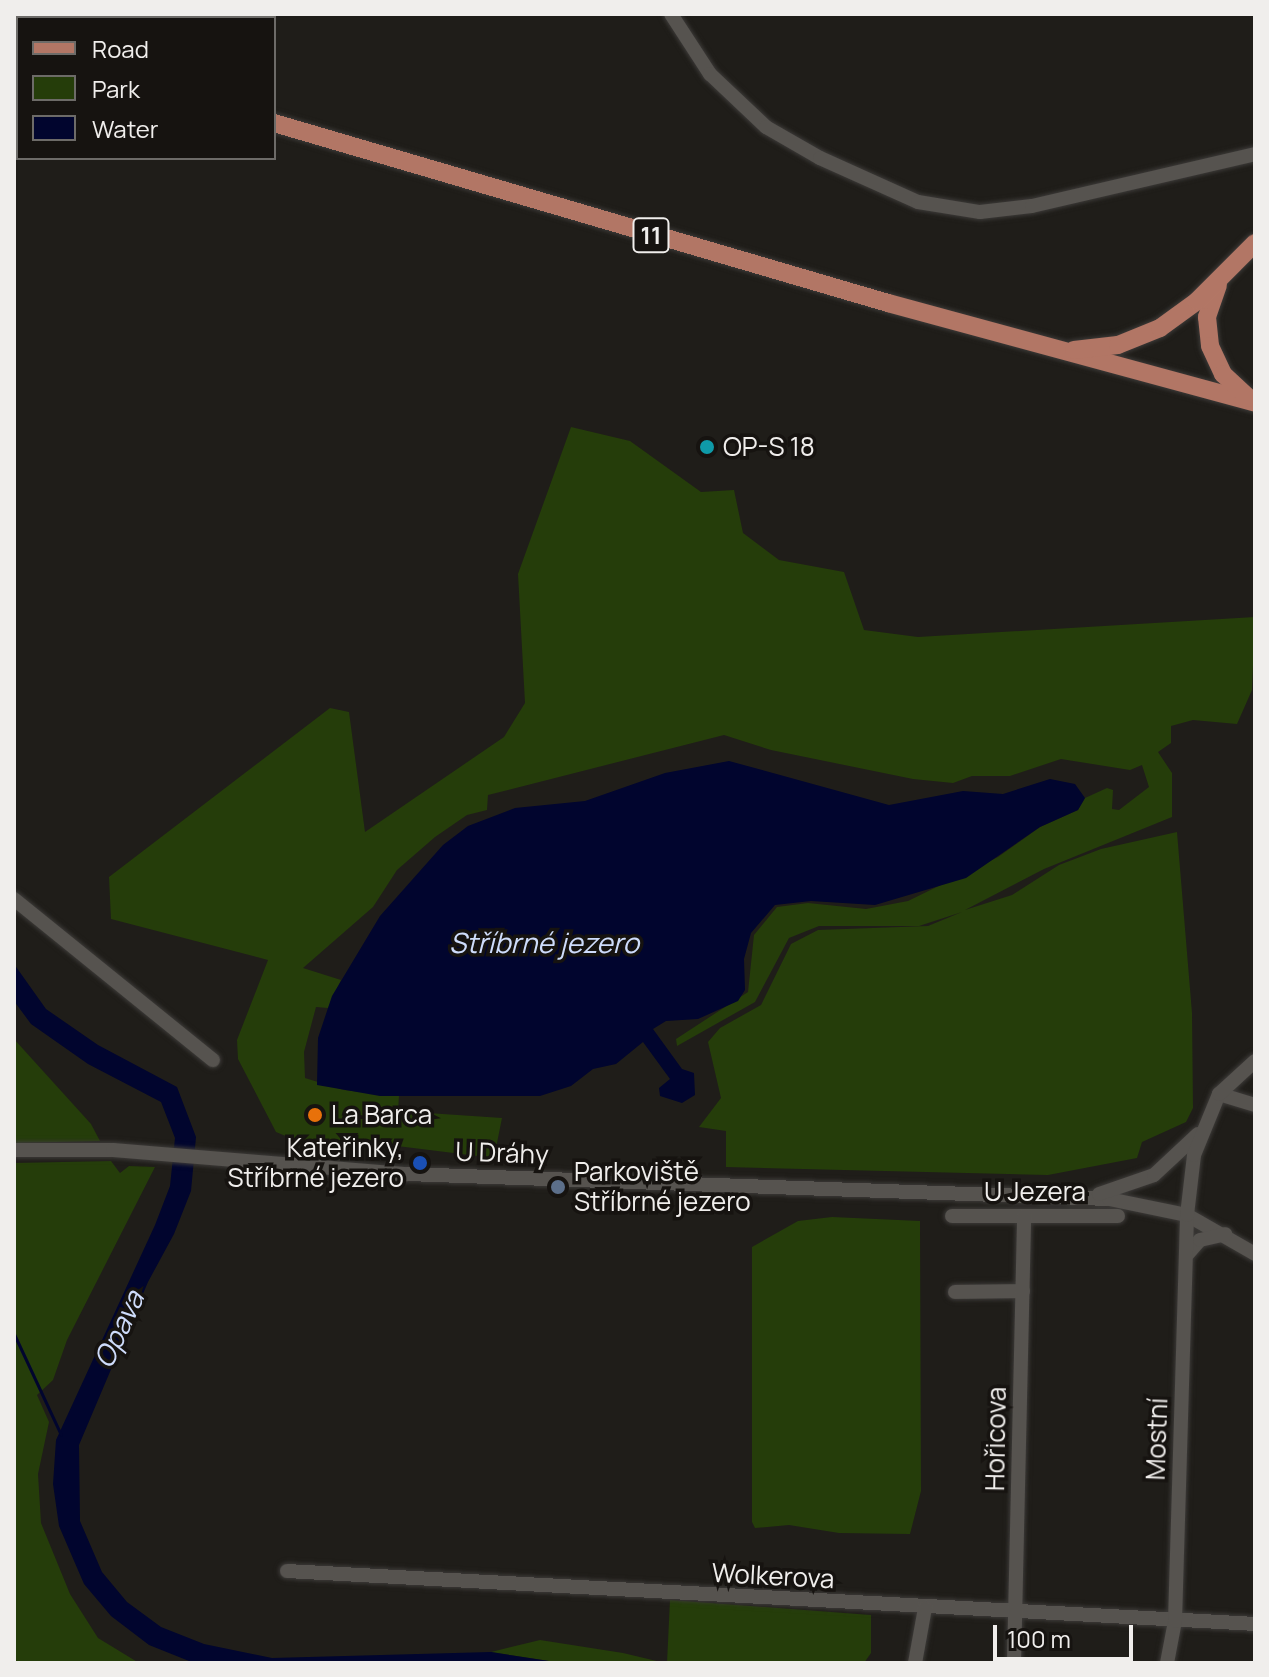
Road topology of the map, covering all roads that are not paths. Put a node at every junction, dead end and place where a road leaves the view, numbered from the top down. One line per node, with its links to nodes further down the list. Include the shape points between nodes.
1 (671, 14): 3 (street, via 710,74 766,127 918,202 980,212 1032,206)
2 (276, 124): 6 (main road, 11)
3 (1255, 154)
4 (1252, 245): 5 (main road)
5 (1225, 274): 6 (main road, via 1173,320 1132,340 1073,350); 7 (main road, via 1210,301 1208,336 1223,374)
6 (1028, 344): 7 (main road, 11)
7 (1255, 402)
8 (14, 899): 9 (street)
9 (213, 1060)
10 (1255, 1061): 11 (street, U Dráhy)
11 (1219, 1094): 12 (street); 13 (street, U Dráhy)
12 (1254, 1104)
13 (1199, 1134): 15 (street, U Dráhy, via 1154,1175); 16 (street, U Dráhy)
14 (14, 1150): 15 (street, U Dráhy, via 119,1150 407,1174)
15 (1085, 1197): 16 (street, U Dráhy)
16 (1187, 1215): 20 (street); 22 (street, Mostní)
17 (952, 1216): 18 (street, U Jezera)
18 (1024, 1216): 19 (street, U Jezera); 23 (street, Hořicova)
19 (1118, 1216)
20 (1225, 1234): 21 (street); 22 (street, via 1200,1240)
21 (1255, 1254)
22 (1186, 1256): 28 (street, Mostní)
23 (1023, 1291): 24 (street); 27 (street, Hořicova)
24 (955, 1292)
25 (287, 1571): 26 (street, Wolkerova)
26 (925, 1608): 27 (street, Wolkerova); 30 (street)
27 (1017, 1612): 28 (street, Wolkerova); 31 (street, Hořicova)
28 (1175, 1621): 29 (street, Wolkerova); 32 (street, Mostní)
29 (1255, 1624)
30 (915, 1663)
31 (1014, 1663)
32 (1167, 1663)

